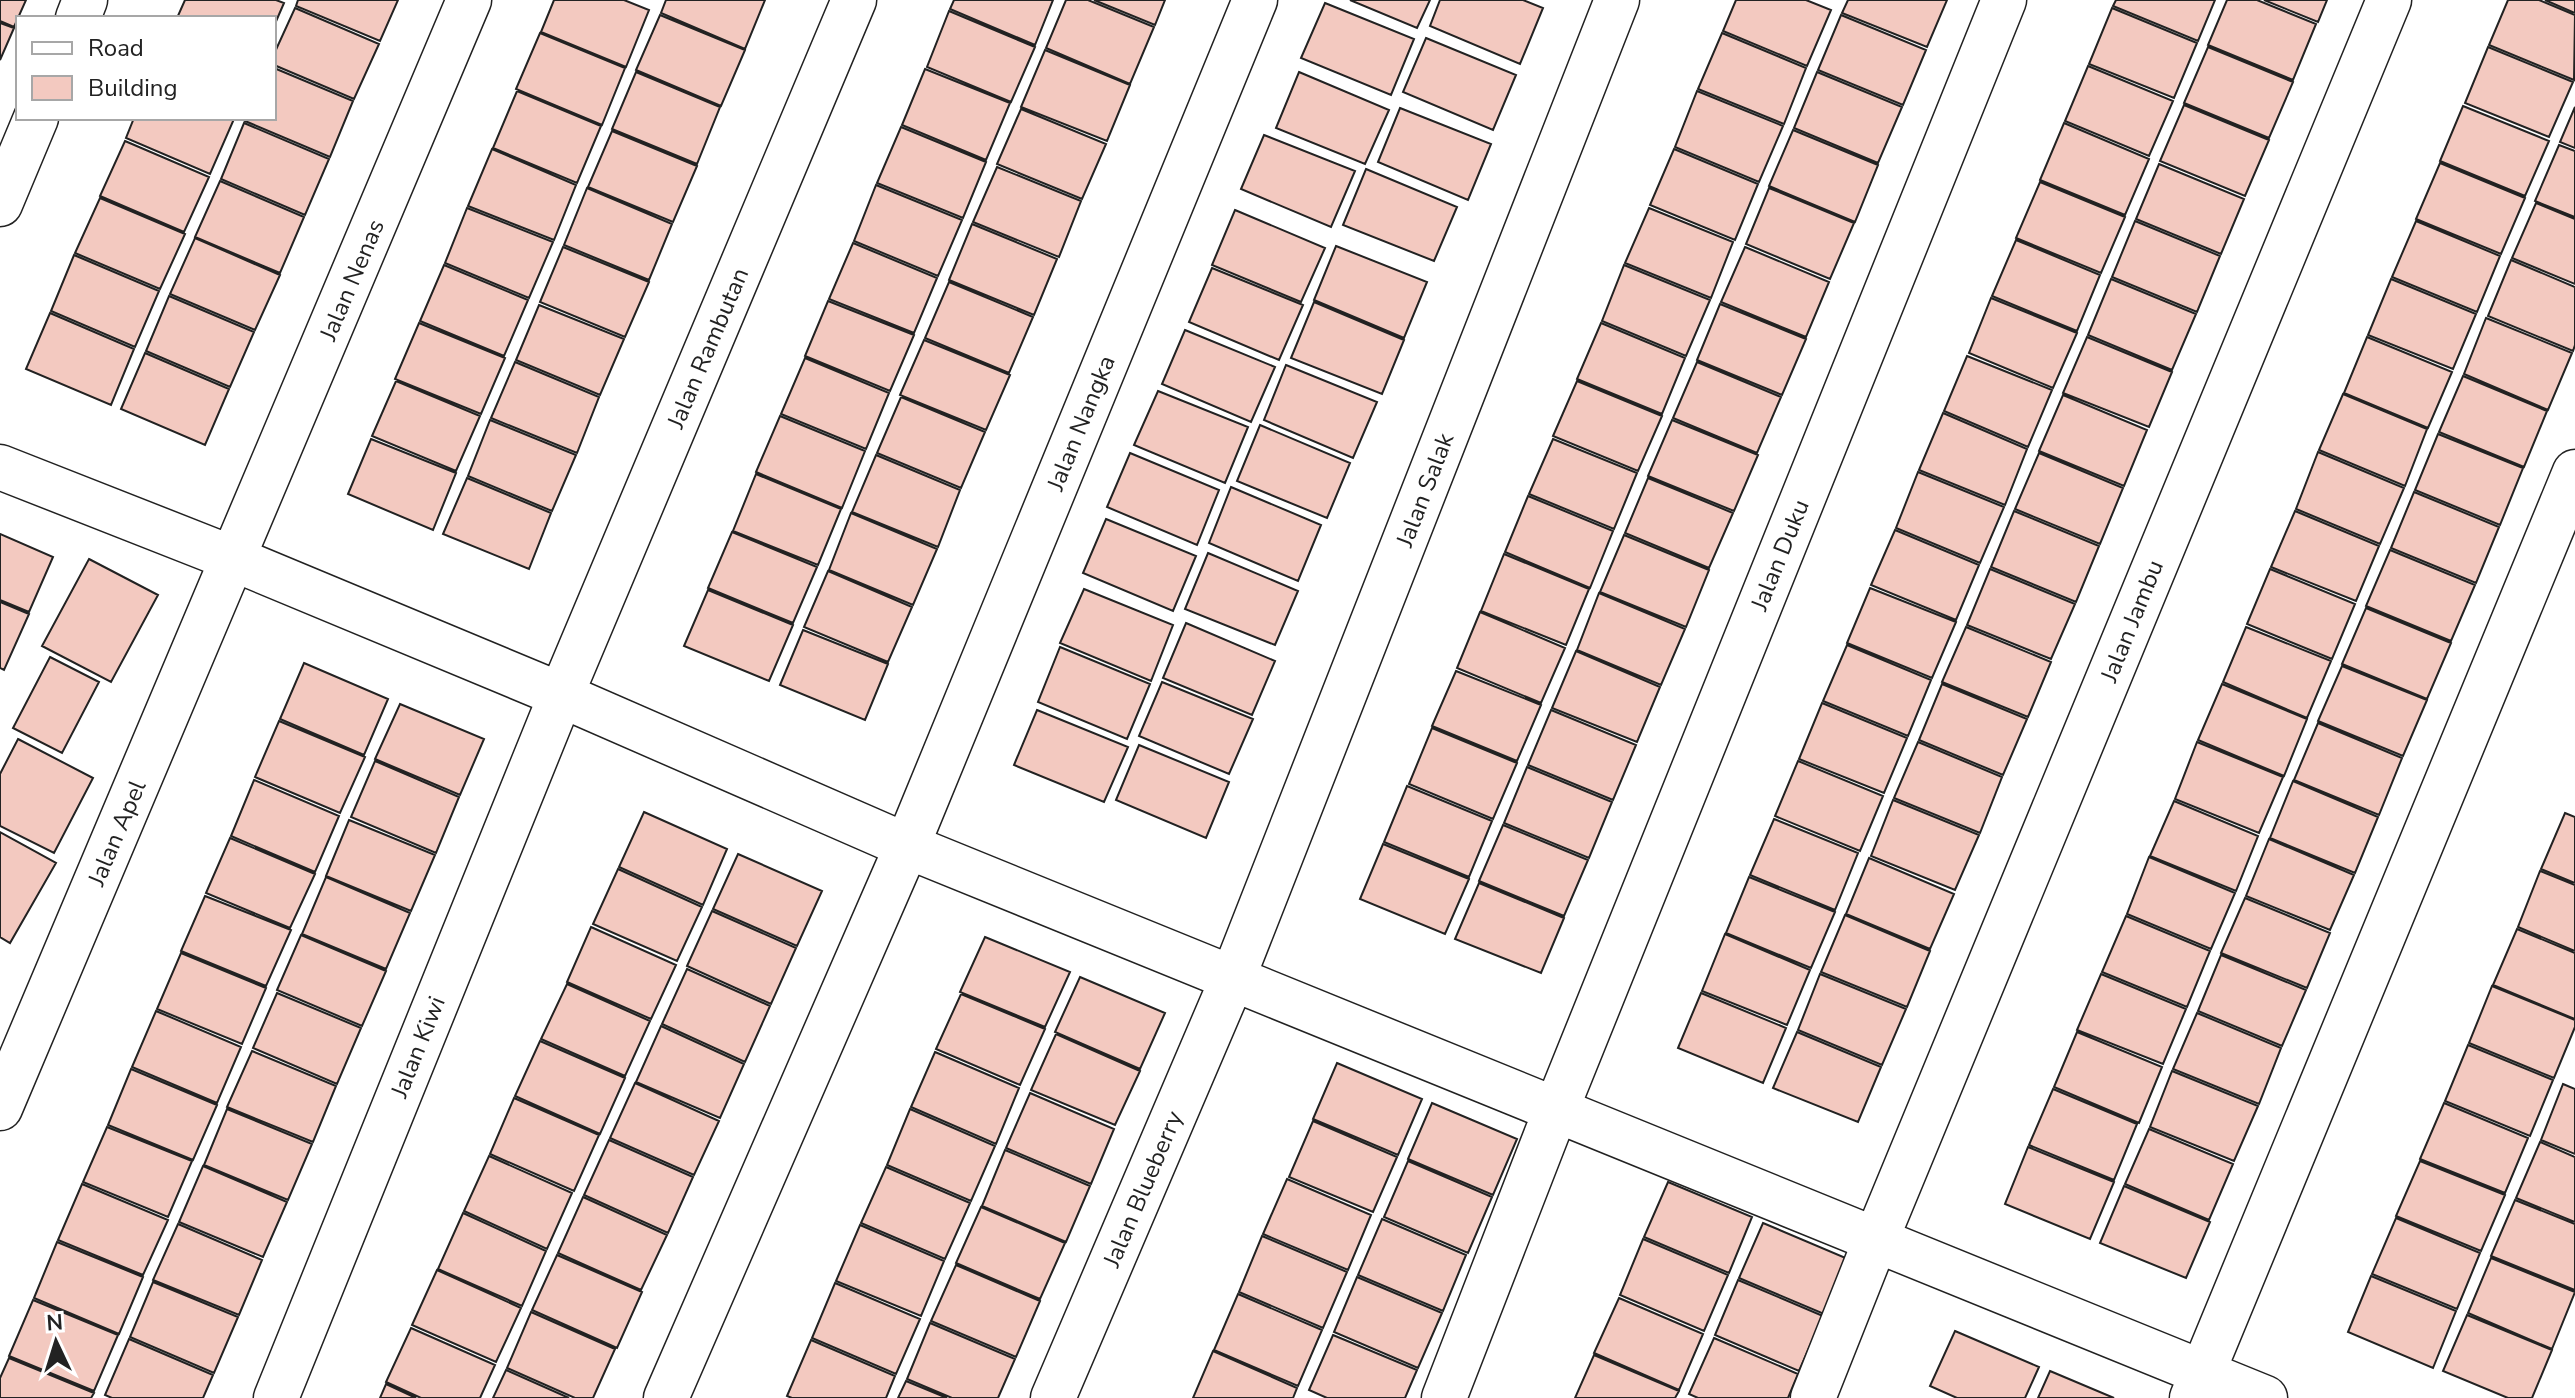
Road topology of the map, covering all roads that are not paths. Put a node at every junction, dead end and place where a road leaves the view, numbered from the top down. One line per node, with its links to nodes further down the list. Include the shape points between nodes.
1 (469, 0): 11 (street, Jalan Nenas)
2 (854, 0): 12 (street, Jalan Rambutan)
3 (1255, 0): 13 (street, Jalan Nangka)
4 (1617, 0): 14 (street, Jalan Salak)
5 (2004, 0): 16 (street, Jalan Duku)
6 (2389, 0): 17 (street, Jalan Jambu)
7 (35, 120): 8 (street)
8 (0, 204)
9 (0, 467): 11 (street)
10 (2575, 472): 18 (street)
11 (234, 559): 12 (street); 15 (street, Jalan Apel)
12 (561, 695): 13 (street); 19 (street, Jalan Kiwi)
13 (907, 846): 14 (street); 20 (street, Jalan Nangka)
14 (1232, 980): 16 (street); 21 (street, Jalan Blueberry)
15 (0, 1108)
16 (1556, 1110): 17 (street); 22 (street, Jalan Duku)
17 (1875, 1242): 18 (street); 23 (street, Jalan Jambu)
18 (2198, 1385): 24 (street)
19 (276, 1398)
20 (666, 1398)
21 (1053, 1398)
22 (1444, 1398)
23 (1813, 1398)
24 (2265, 1398)

